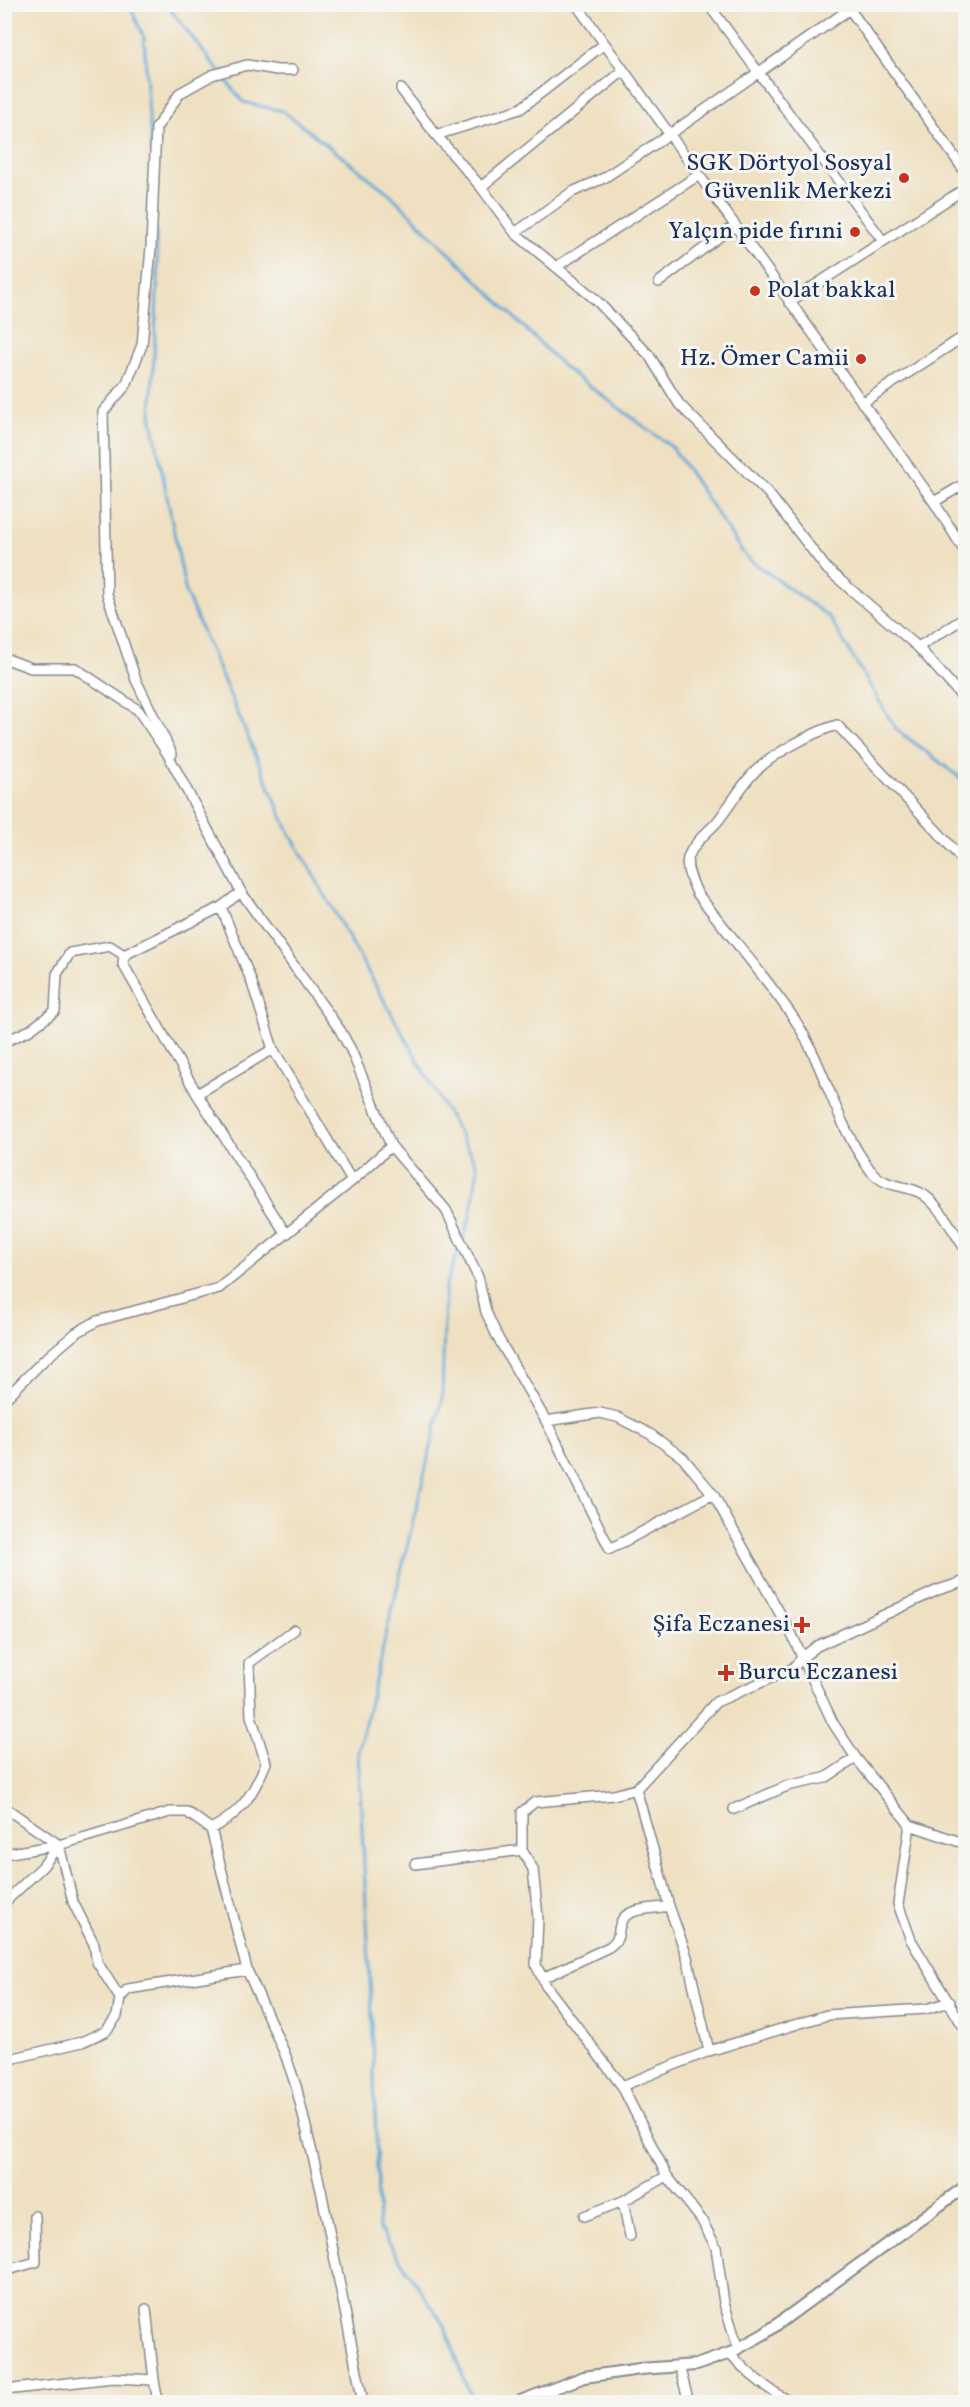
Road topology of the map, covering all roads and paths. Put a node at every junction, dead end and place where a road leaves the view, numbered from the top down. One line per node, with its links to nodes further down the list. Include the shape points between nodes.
1 (576, 4): 4 (street)
2 (708, 4): 7 (street)
3 (851, 6): 7 (street); 11 (street)
4 (603, 45): 6 (street); 10 (street, via 520,109)
5 (293, 69): 30 (street, via 247,65 212,75 180,93 156,128 142,345 126,385 103,412 107,594 136,680 161,727)
6 (623, 71): 9 (street); 13 (street)
7 (759, 74): 9 (street); 17 (street)
8 (401, 89): 10 (street)
9 (670, 134): 12 (street); 16 (street, via 604,178 572,192)
10 (436, 135): 13 (street)
11 (966, 173)
12 (699, 175): 15 (street); 18 (street)
13 (481, 187): 16 (street)
14 (966, 188): 17 (street)
15 (735, 225): 19 (street); 20 (street)
16 (514, 233): 18 (street)
17 (883, 241): 20 (street)
18 (556, 267): 27 (street, via 594,299 648,355 679,404 768,493 827,569)
19 (659, 282)
20 (789, 302): 22 (street)
21 (966, 335): 22 (street)
22 (862, 403): 24 (street)
23 (966, 483): 24 (street)
24 (934, 502): 25 (street)
25 (966, 553)
26 (966, 617): 27 (street)
27 (918, 647): 29 (street)
28 (4, 657): 30 (street, via 31,668 75,668 138,710 167,753)
29 (966, 701)
30 (191, 802): 32 (street)
31 (966, 864): 41 (street, via 837,725 764,763 696,844 687,864 697,893 795,1020 841,1120 873,1173 892,1185 923,1194)
32 (241, 892): 33 (street); 38 (street, via 340,1030)
33 (221, 907): 34 (street); 36 (street, via 251,980)
34 (124, 955): 35 (street, via 110,946 70,953 57,974 55,1011 30,1030); 37 (street, via 123,964)
35 (4, 1041)
36 (273, 1049): 37 (street); 39 (street)
37 (197, 1094): 40 (street)
38 (391, 1146): 39 (street); 43 (street, via 446,1210 478,1277 486,1312 498,1338)
39 (352, 1181): 40 (street)
40 (286, 1234): 42 (street, via 219,1288 97,1321 76,1333)
41 (966, 1250)
42 (4, 1400)
43 (546, 1421): 44 (street, via 600,1413 618,1417 683,1458); 44 (street, via 610,1549)
44 (713, 1494): 47 (street)
45 (966, 1581): 47 (street, via 938,1590)
46 (294, 1630): 53 (street, via 249,1663 250,1716 266,1763 242,1807 229,1820)
47 (802, 1657): 48 (street, via 833,1723); 49 (street, via 792,1669 716,1702)
48 (856, 1758): 51 (street, via 825,1778 788,1786); 52 (street)
49 (636, 1789): 56 (street, via 614,1795 535,1802 522,1812); 60 (street)
50 (4, 1807): 55 (street)
51 (734, 1809)
52 (910, 1825): 54 (street); 64 (street, via 898,1904 911,1940)
53 (211, 1829): 55 (street, via 188,1812 170,1812); 61 (street)
54 (966, 1844)
55 (59, 1845): 57 (street); 59 (street); 63 (street, via 73,1902 94,1944 97,1962)
56 (522, 1850): 58 (street); 62 (street, via 533,1869 538,1917 536,1965)
57 (4, 1854)
58 (415, 1864)
59 (4, 1903)
60 (669, 1906): 62 (street, via 630,1912 621,1921 617,1941); 66 (street, via 687,1957)
61 (247, 1970): 63 (street, via 128,1989); 82 (street, via 296,2086)
62 (543, 1978): 68 (street)
63 (120, 1998): 67 (street, via 117,2016 106,2031 81,2042)
64 (950, 2002): 65 (street); 66 (street, via 926,2009 827,2015)
65 (966, 2031)
66 (709, 2051): 68 (street)
67 (5, 2059)
68 (622, 2086): 69 (street)
69 (667, 2176): 71 (street); 77 (street, via 701,2219 716,2247)
70 (966, 2186): 77 (street, via 764,2334)
71 (623, 2201): 73 (street); 74 (street)
72 (35, 2216): 75 (street, via 36,2262)
73 (584, 2216)
74 (630, 2236)
75 (4, 2271)
76 (146, 2309): 79 (street)
77 (734, 2351): 78 (street, via 696,2365); 85 (street, via 745,2371)
78 (679, 2366): 83 (street, via 584,2377); 84 (street)
79 (154, 2380): 80 (street, via 113,2378); 81 (street)
80 (4, 2390)
81 (158, 2403)
82 (363, 2403)
83 (518, 2403)
84 (689, 2403)
85 (791, 2403)

